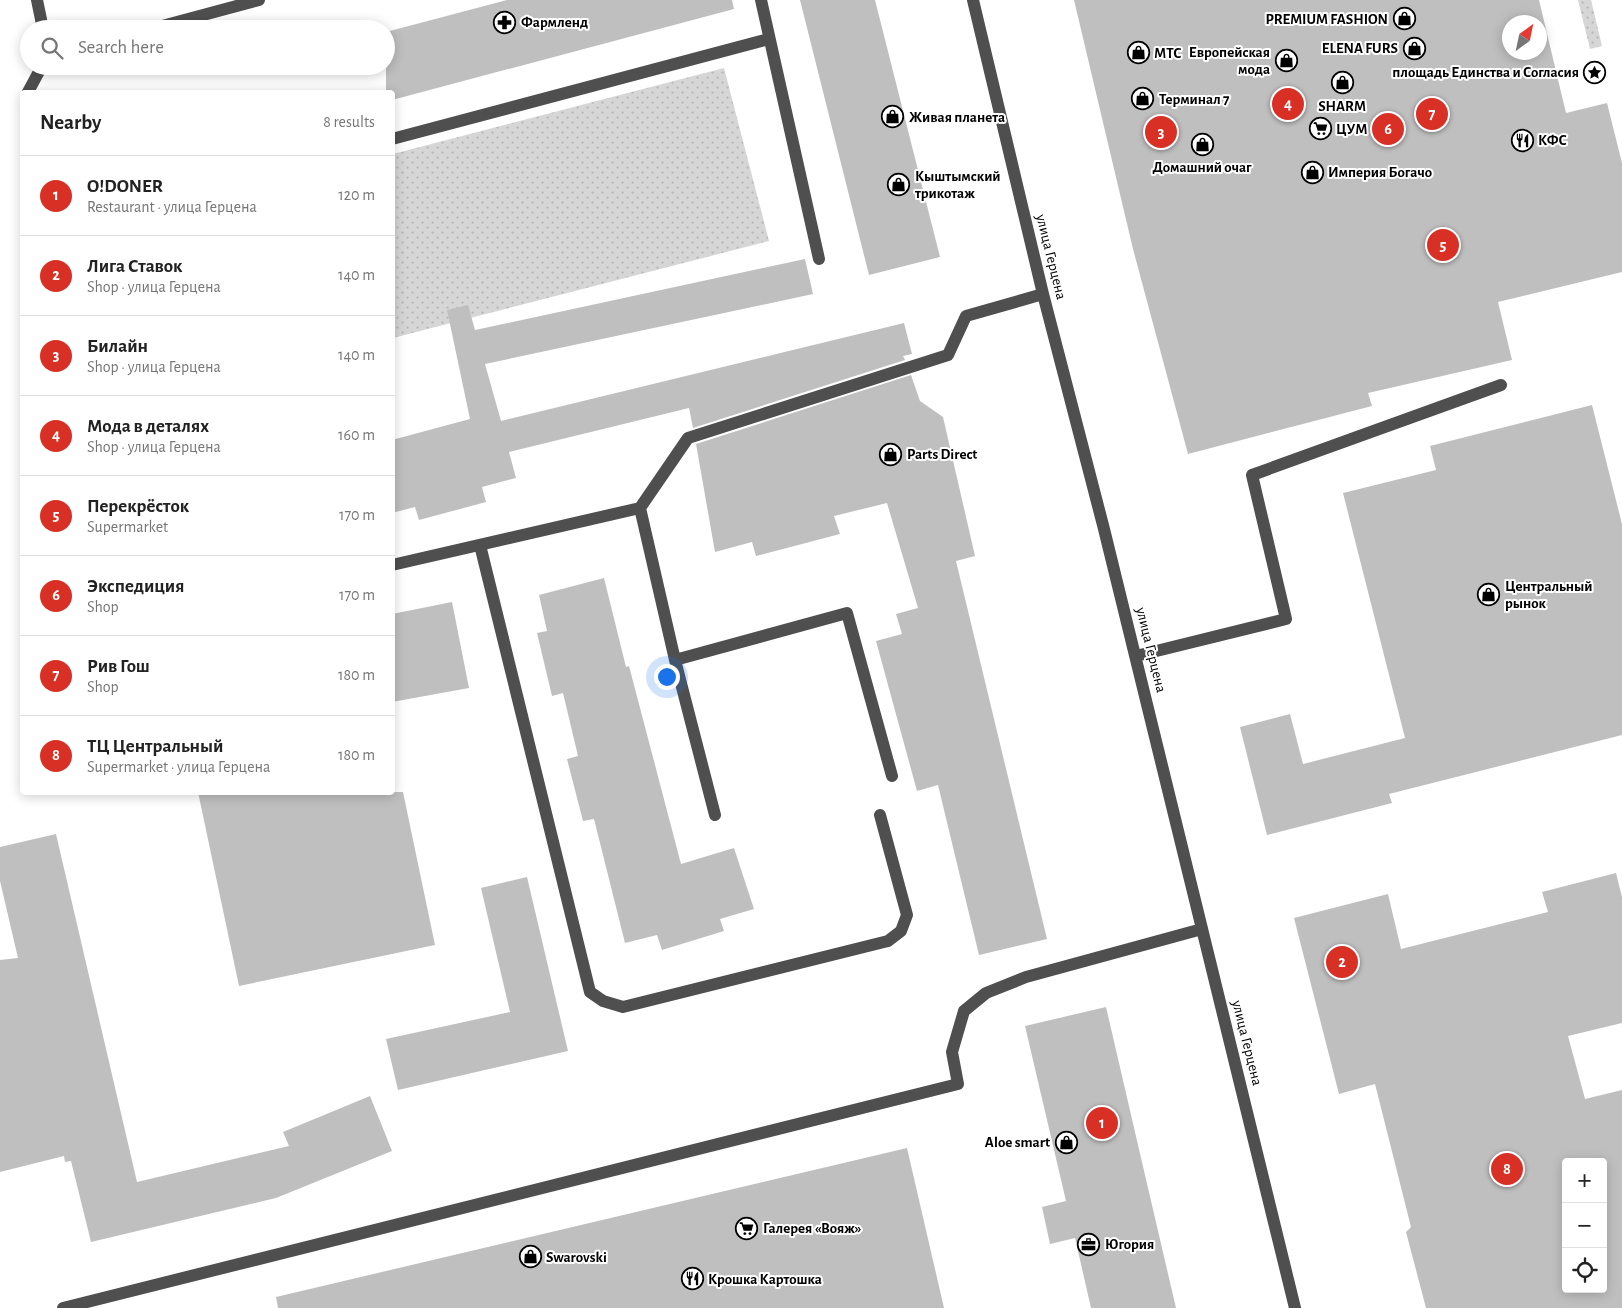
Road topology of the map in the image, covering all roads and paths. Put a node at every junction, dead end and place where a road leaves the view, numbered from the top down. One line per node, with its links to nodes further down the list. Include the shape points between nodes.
1 (38, 0): 6 (street)
2 (259, 0): 5 (street)
3 (761, 0): 8 (street)
4 (973, 0): 13 (street, улица Герцена)
5 (221, 5): 7 (street)
6 (41, 20)
7 (177, 20)
8 (769, 40): 11 (street); 12 (street)
9 (37, 75): 10 (street)
10 (29, 90)
11 (395, 138)
12 (818, 259)
13 (1043, 294): 15 (street, via 966,316 948,355 688,438); 18 (street, улица Герцена)
14 (1501, 385): 18 (street, via 1252,475 1286,619)
15 (640, 508): 16 (street); 19 (street)
16 (480, 545): 17 (street); 22 (street, via 590,992 603,1001 623,1007 888,941 901,931 907,915)
17 (395, 564)
18 (1136, 656): 23 (street, улица Герцена)
19 (676, 660): 20 (street, via 847,613); 21 (street)
20 (892, 776)
21 (715, 815)
22 (880, 815)
23 (1202, 929): 24 (street, via 1026,977 986,994 964,1011 952,1052 958,1084); 25 (street, улица Герцена)
24 (63, 1308)
25 (1295, 1308)

